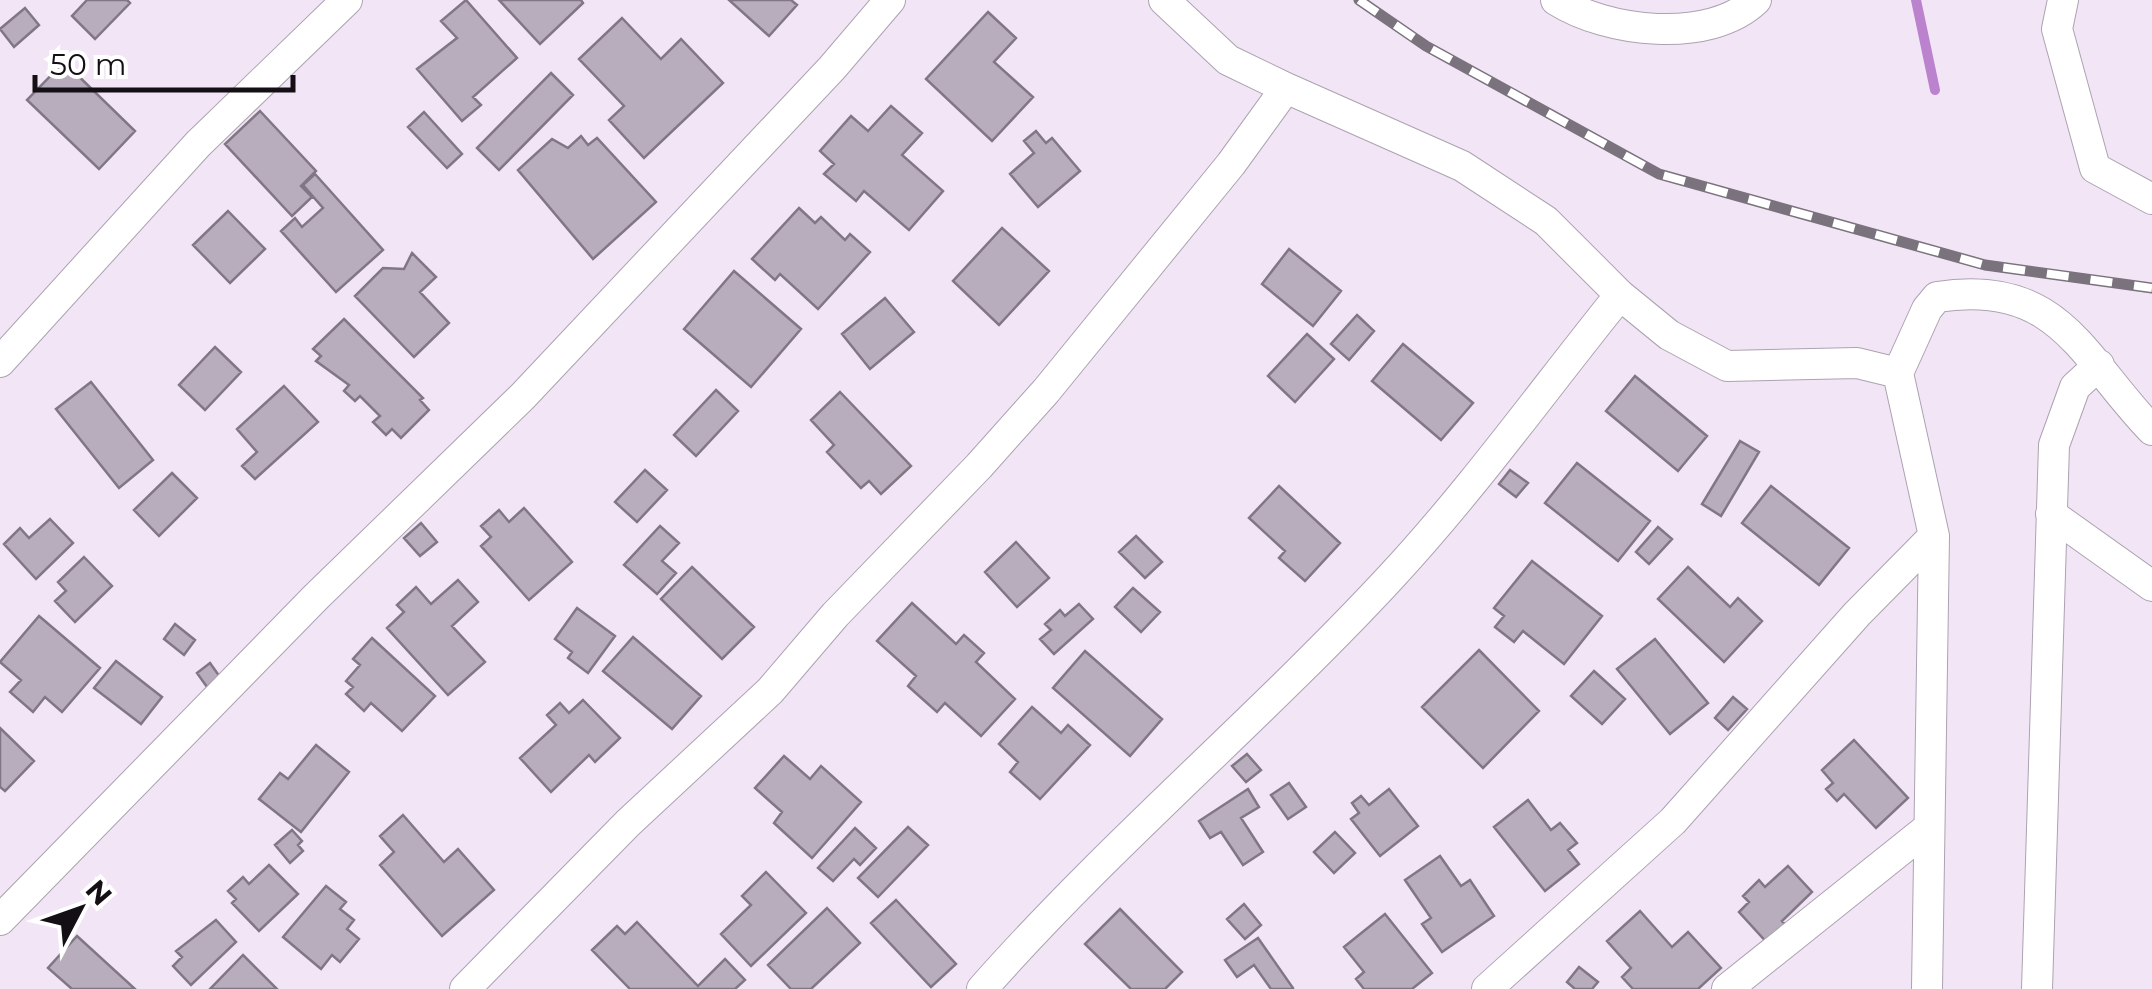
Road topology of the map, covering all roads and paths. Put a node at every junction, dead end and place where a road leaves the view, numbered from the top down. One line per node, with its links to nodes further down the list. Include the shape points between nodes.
1 (347, 0): 10 (street, via 198,144)
2 (890, 0): 18 (street, via 524,396)
3 (1164, 0): 7 (street, via 1228,60)
4 (1556, 0): 5 (street, via 1626,28 1673,30 1727,18)
5 (1756, 0)
6 (2063, 0): 8 (street, via 2057,29 2095,168)
7 (1286, 88): 9 (street, via 1462,166 1546,222); 19 (street, via 1231,164 980,466 770,691)
8 (2152, 199)
9 (1620, 296): 12 (street, via 1669,335 1727,366 1858,363); 20 (street, via 1392,576)
10 (0, 362)
11 (2099, 365): 12 (street, via 2066,326 2039,309 1956,294 1938,297 1927,309); 13 (street); 14 (street, via 2075,387 2062,412)
12 (1898, 372): 15 (street)
13 (2152, 430)
14 (2050, 514): 16 (street); 24 (street)
15 (1934, 536): 17 (street); 21 (street, via 1673,820)
16 (2152, 586)
17 (1927, 829): 22 (street); 23 (street)
18 (0, 920)
19 (465, 989)
20 (982, 989)
21 (1487, 989)
22 (1727, 989)
23 (1927, 989)
24 (2037, 989)

